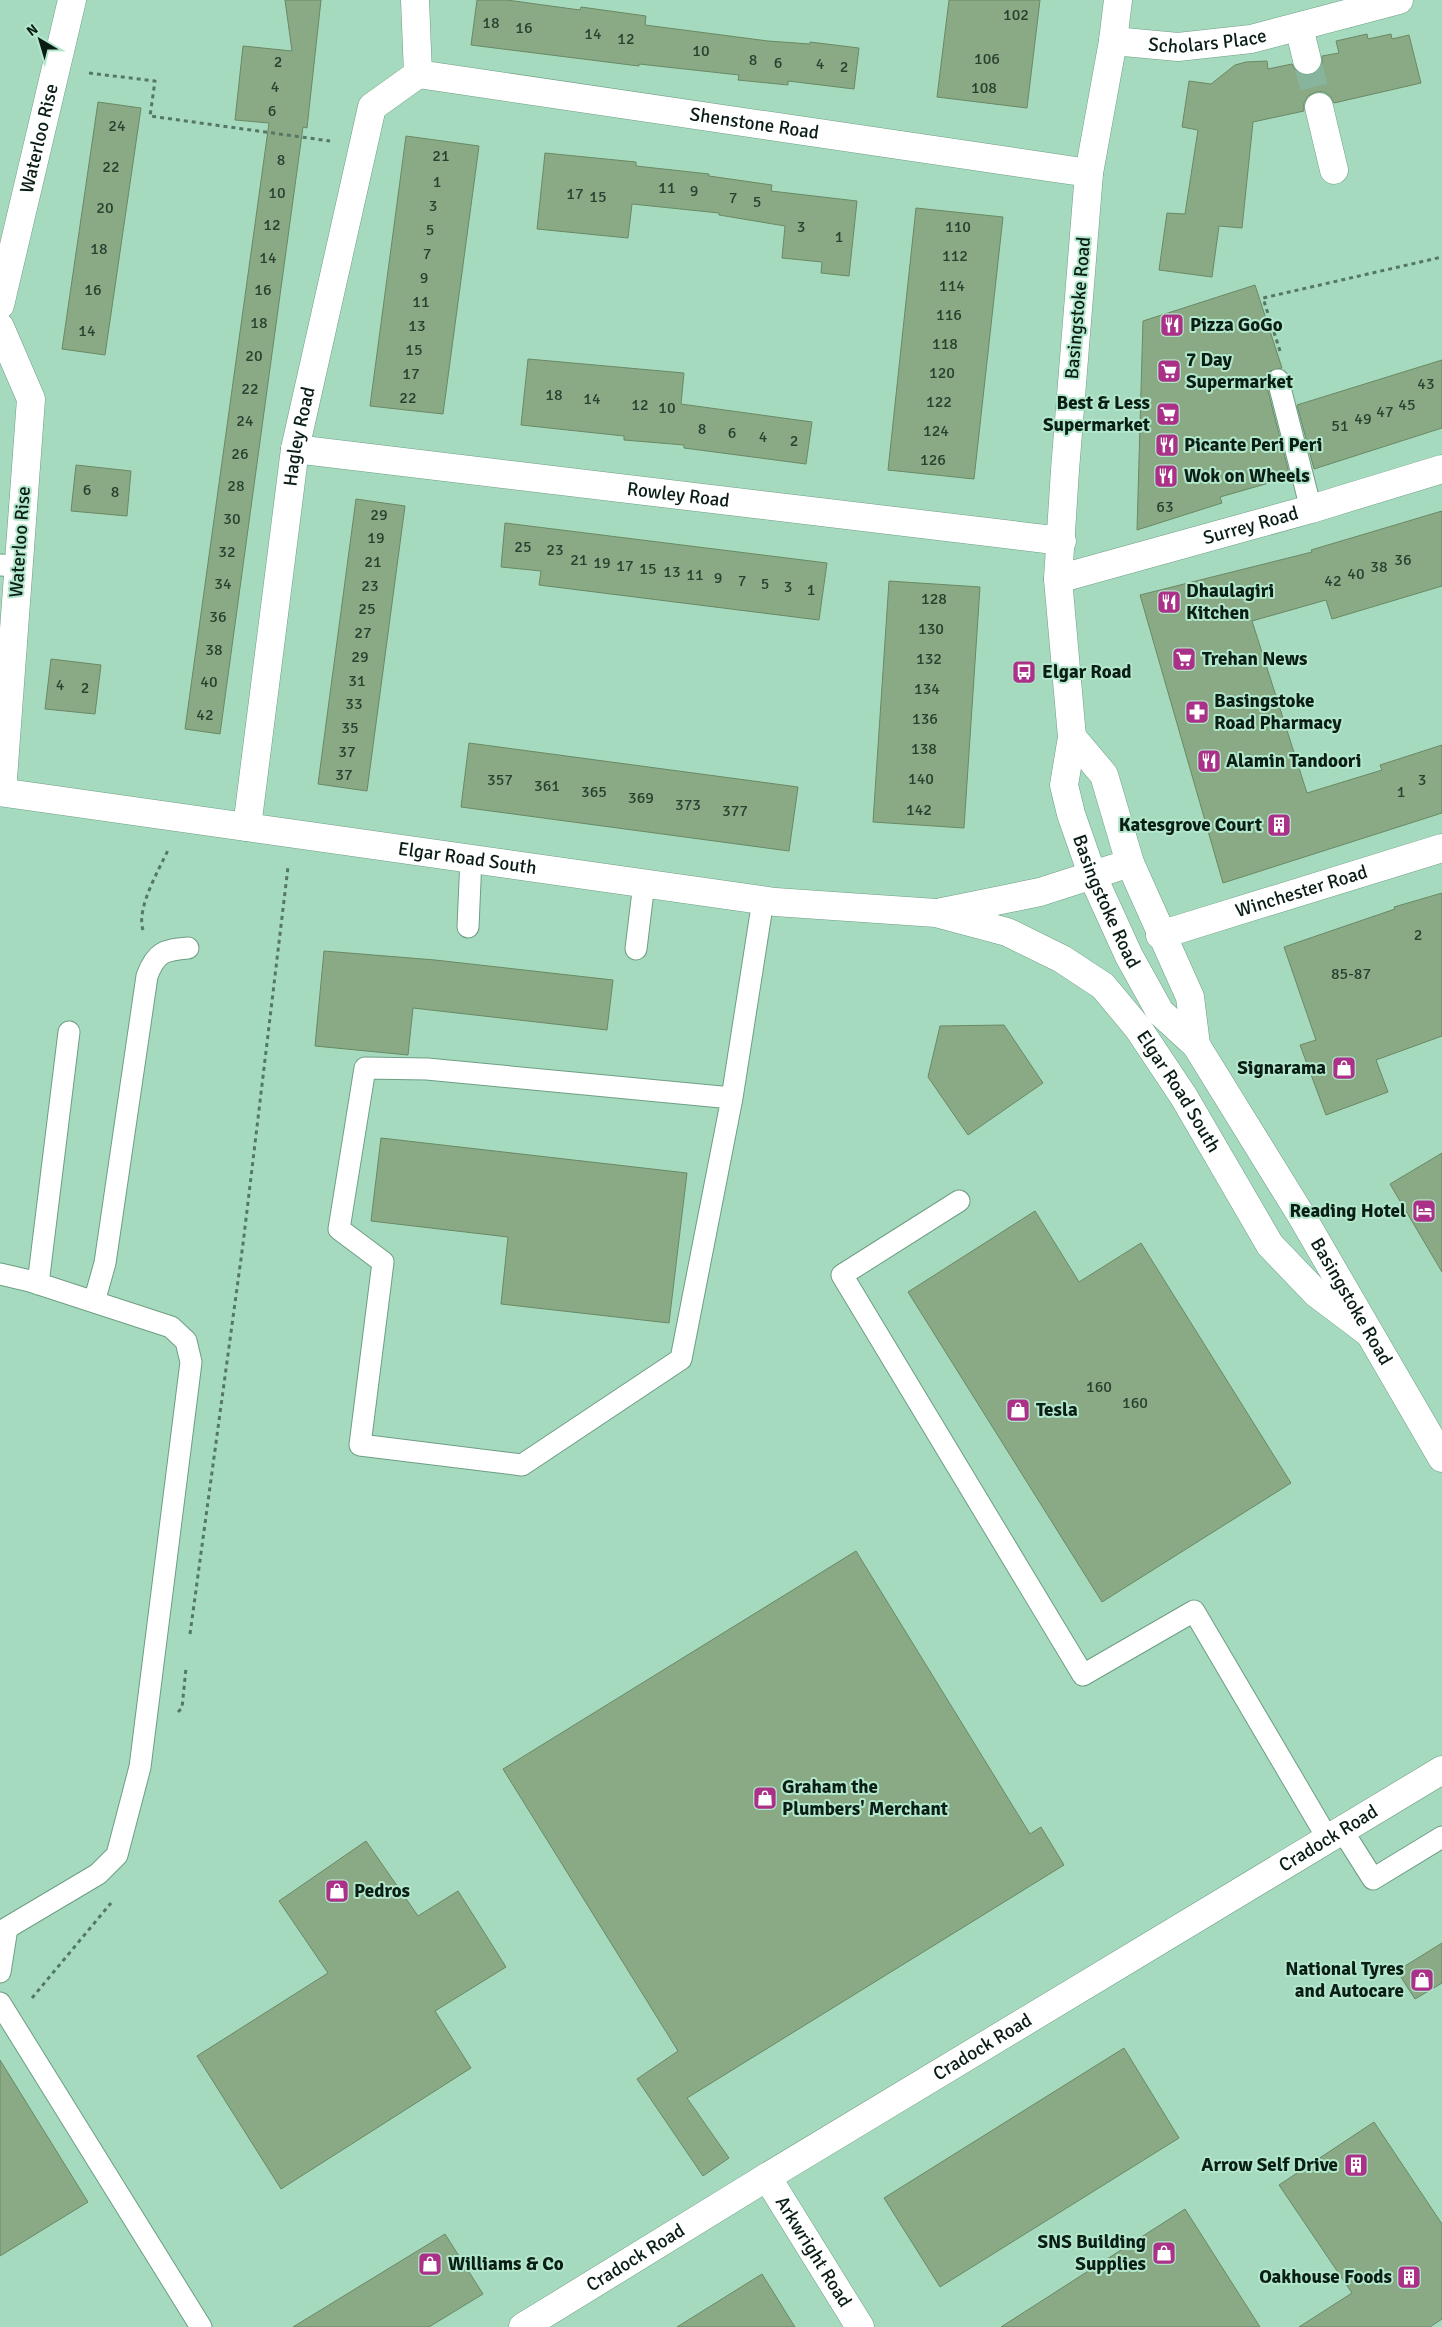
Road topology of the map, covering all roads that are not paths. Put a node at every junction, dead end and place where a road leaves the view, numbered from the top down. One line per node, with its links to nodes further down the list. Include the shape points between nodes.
1 (72, 0): 12 (street, Waterloo Rise)
2 (415, 0): 8 (street)
3 (1118, 0): 6 (street, Basingstoke Road)
4 (1399, 0): 5 (street, Scholars Place)
5 (1300, 27): 6 (street, Scholars Place, via 1251,39 1178,47); 7 (street)
6 (1113, 41): 11 (street, Basingstoke Road)
7 (1307, 60)
8 (418, 74): 11 (street, Shenstone Road); 15 (street, Hagley Road, via 372,107)
9 (1318, 107): 10 (street)
10 (1334, 170)
11 (1089, 173): 18 (street, Basingstoke Road)
12 (0, 306)
13 (0, 327): 19 (street, Waterloo Rise, via 31,399)
14 (1278, 380): 17 (lane)
15 (295, 449): 18 (street, Rowley Road); 23 (street, Hagley Road)
16 (1442, 469): 17 (street, Surrey Road)
17 (1311, 509): 20 (street, Surrey Road)
18 (1062, 541): 20 (street, Basingstoke Road)
19 (9, 565): 22 (street, Waterloo Rise)
20 (1058, 579): 21 (street, Basingstoke Road)
21 (1072, 737): 26 (street, Basingstoke Road, via 1104,774); 27 (street, Basingstoke Road, via 1064,785)
22 (1, 792): 23 (street, Elgar Road South)
23 (247, 827): 25 (street, Elgar Road South)
24 (1442, 848): 32 (street, Winchester Road)
25 (471, 858): 28 (street, Elgar Road South); 31 (lane)
26 (1130, 863): 27 (street, Elgar Road South); 32 (street, Basingstoke Road)
27 (1093, 877): 30 (street, Elgar Road South, via 1040,892); 36 (street, Basingstoke Road, via 1160,1012)
28 (644, 883): 29 (street, Elgar Road South); 34 (lane)
29 (762, 900): 30 (street, Elgar Road South); 37 (lane)
30 (936, 913): 42 (street, Elgar Road South, via 1007,932 1062,959 1103,986 1138,1028 1184,1096 1270,1245 1316,1293)
31 (468, 927)
32 (1160, 935): 36 (street, Basingstoke Road, via 1190,997)
33 (188, 948): 41 (lane, via 167,950 153,962 147,976 105,1263)
34 (636, 950)
35 (70, 1032): 40 (lane)
36 (1196, 1045): 42 (street, Basingstoke Road)
37 (732, 1098): 37 (lane, via 681,1359 522,1465 360,1445 383,1262 339,1228 365,1068 427,1069)
38 (959, 1201): 45 (lane, via 842,1275 1083,1675 1194,1611)
39 (0, 1274): 40 (lane)
40 (38, 1284): 41 (lane)
41 (94, 1302): 47 (lane, via 171,1327 186,1341 191,1362 140,1767 117,1855 98,1874 7,1928)
42 (1370, 1333): 43 (street, Basingstoke Road)
43 (1442, 1458)
44 (1442, 1770): 45 (street, Cradock Road)
45 (1335, 1835): 46 (lane, via 1373,1878); 49 (street, Cradock Road)
46 (1442, 1837)
47 (0, 1972)
48 (0, 2003): 50 (lane)
49 (767, 2177): 51 (street, Cradock Road); 52 (street, Arkwright Road)
50 (202, 2327)
51 (523, 2327)
52 (860, 2327)

